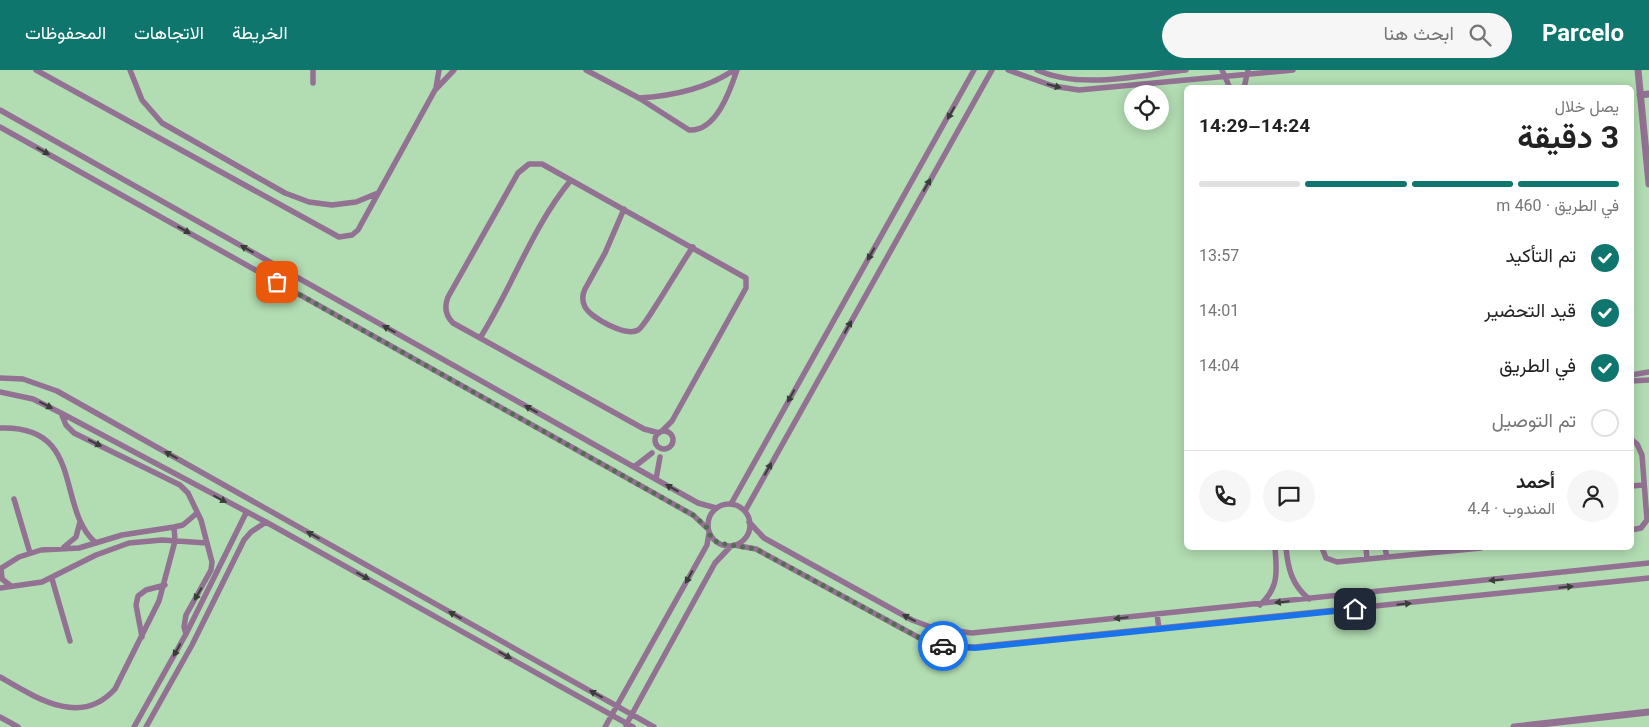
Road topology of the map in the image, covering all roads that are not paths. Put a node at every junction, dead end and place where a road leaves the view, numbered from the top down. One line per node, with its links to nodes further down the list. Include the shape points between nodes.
1 (36, 70): 28 (street, via 333,235 346,237 358,230)
2 (130, 70): 28 (street, via 142,100 162,123 285,193 308,202 332,205 356,202)
3 (313, 70): 17 (street)
4 (439, 70): 20 (street)
5 (454, 70): 20 (street)
6 (586, 70): 23 (street)
7 (736, 70): 23 (street, via 696,88); 23 (street, via 721,106 707,125 697,131 689,130)
8 (974, 70): 52 (street, one-way to 52)
9 (992, 70): 54 (street, one-way to 9)
10 (1008, 70): 16 (street, one-way to 16, via 1053,86 1079,90)
11 (1036, 70): 12 (street, via 1061,79 1086,81)
12 (1186, 70)
13 (1293, 70): 15 (street)
14 (1638, 70): 22 (street)
15 (1248, 72): 16 (street); 19 (street)
16 (1223, 73): 18 (street)
17 (313, 83)
18 (1229, 85)
19 (1245, 85)
20 (436, 90): 28 (street)
21 (1649, 94): 22 (street)
22 (1640, 95): 27 (street)
23 (639, 98)
24 (0, 110): 47 (street, one-way to 24)
25 (0, 127): 63 (street, one-way to 63, via 693,515)
26 (571, 180): 29 (street); 31 (street, via 540,224); 31 (street, via 538,163 526,165 518,173 446,301 450,320)
27 (1649, 184)
28 (378, 193)
29 (624, 209): 30 (street); 30 (street, via 583,297 584,306 590,312 614,327 631,333 644,326 672,276)
30 (693, 247): 39 (street, via 742,274 747,283)
31 (480, 338): 41 (street)
32 (1649, 372): 33 (street)
33 (1634, 374)
34 (0, 378): 96 (street, one-way to 34, via 57,391 23,379)
35 (1649, 380): 36 (street)
36 (1634, 381)
37 (0, 392): 38 (street, one-way to 38, via 33,399)
38 (61, 413): 55 (street, one-way to 55, via 74,433 180,485 188,493); 56 (street, one-way to 56)
39 (672, 420): 42 (street); 43 (street)
40 (0, 428): 57 (street, via 24,430 52,447 62,461)
41 (644, 429): 42 (street); 45 (street)
42 (661, 432): 43 (street); 45 (street)
43 (671, 435): 46 (street, via 672,444)
44 (1634, 442): 50 (street, via 1640,448)
45 (655, 447): 46 (street); 47 (street)
46 (662, 453): 48 (street)
47 (634, 467): 48 (street)
48 (656, 479): 53 (street, one-way to 48, via 702,505)
49 (1634, 486): 50 (street)
50 (1644, 486): 62 (street, via 1647,520 1641,528)
51 (14, 499): 77 (street)
52 (731, 504): 53 (street); 54 (street)
53 (716, 508): 63 (street, via 708,519)
54 (744, 511): 59 (street)
55 (197, 513): 60 (street); 67 (street, via 206,533)
56 (246, 513): 58 (street); 92 (street)
57 (80, 520): 66 (street); 69 (street, via 76,537)
58 (266, 522): 98 (street, one-way to 98); 105 (street, via 244,540 192,645)
59 (749, 522): 68 (street, via 746,536); 90 (street, one-way to 59, via 972,634 933,628 912,620 764,538)
60 (174, 527): 61 (street); 65 (street)
61 (162, 529): 64 (street); 66 (street, via 135,532)
62 (1634, 529)
63 (708, 531): 68 (street, via 718,543); 96 (street, one-way to 96, via 707,545)
64 (162, 540): 65 (street); 80 (street, via 129,543)
65 (175, 541): 67 (street); 85 (street)
66 (96, 543): 70 (street)
67 (206, 543): 92 (street, one-way to 92, via 212,566 186,615)
68 (733, 545): 91 (street, via 756,549 927,642 944,646 975,648); 99 (street, via 718,558)
69 (63, 548): 70 (street); 77 (street)
70 (79, 548): 80 (street, via 86,553)
71 (1275, 550): 89 (street, via 1276,580)
72 (1286, 550): 88 (street, via 1291,577)
73 (1323, 550): 79 (street, via 1326,558 1333,562)
74 (1366, 550): 79 (street)
75 (1385, 550): 78 (street)
76 (1433, 550): 78 (street)
77 (30, 553): 82 (street)
78 (1387, 557): 79 (street)
79 (1367, 559)
80 (84, 561): 84 (street)
81 (1649, 563): 88 (street, one-way to 88)
82 (1, 568): 86 (street, via 2,579)
83 (1649, 578): 91 (street, one-way to 83)
84 (52, 579): 86 (street, via 32,585); 94 (street)
85 (165, 584): 93 (street); 93 (street, via 138,596 136,605)
86 (11, 586): 87 (street)
87 (0, 588)
88 (1309, 599): 89 (street, one-way to 89)
89 (1260, 605): 90 (street)
90 (1157, 614): 91 (street)
91 (1159, 629)
92 (186, 634): 104 (street, one-way to 104)
93 (142, 637): 95 (street, via 115,689 106,702 92,710 69,713 56,709)
94 (70, 641)
95 (0, 678)
96 (618, 706): 98 (street); 99 (street)
97 (1649, 712): 101 (street)
98 (611, 714): 102 (street); 106 (street)
99 (633, 715): 102 (street); 107 (street)
100 (0, 716): 103 (street)
101 (1576, 723): 108 (street)
102 (628, 726)
103 (18, 727)
104 (134, 727)
105 (146, 727)
106 (605, 727)
107 (654, 727)
108 (1514, 727)

